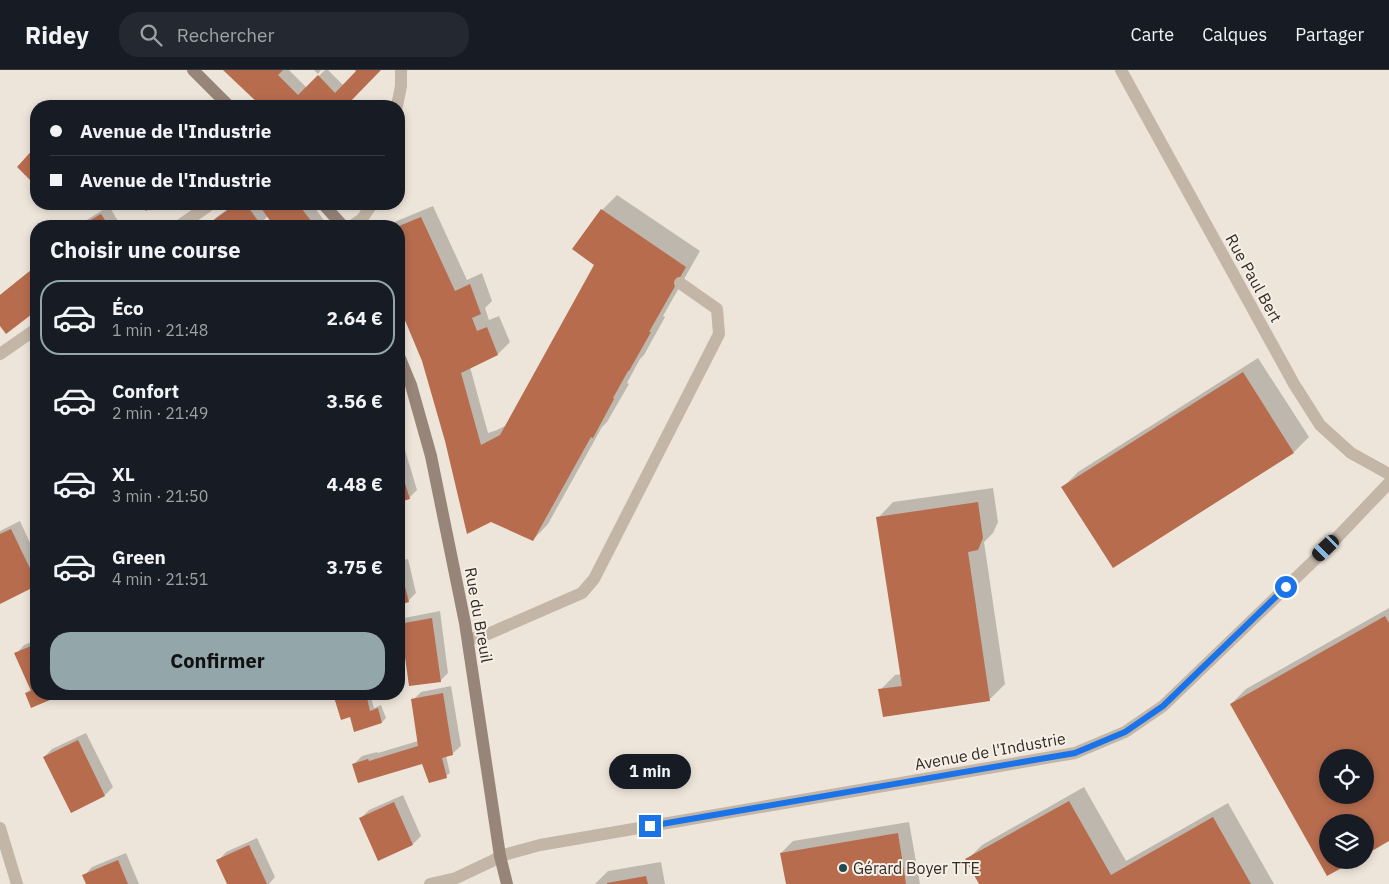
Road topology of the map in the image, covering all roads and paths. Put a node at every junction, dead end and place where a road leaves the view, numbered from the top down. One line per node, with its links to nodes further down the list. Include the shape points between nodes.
1 (193, 70): 4 (street)
2 (402, 70): 5 (street)
3 (1121, 70): 14 (street, Rue Paul Bert, via 1294,384 1320,425 1351,453)
4 (223, 100)
5 (398, 100)
6 (203, 210): 8 (street)
7 (328, 210): 9 (street)
8 (188, 220)
9 (338, 220)
10 (680, 283): 16 (street, via 717,309 719,334 594,579 582,593)
11 (30, 333): 12 (street)
12 (0, 354)
13 (405, 370): 16 (street, Rue du Breuil, via 431,456)
14 (1389, 474)
15 (1389, 483): 18 (street, Avenue de l'Industrie, via 1163,706 1125,732 1075,753 540,845)
16 (468, 640): 18 (street, Rue du Breuil)
17 (0, 828): 19 (street)
18 (500, 856): 20 (street, Avenue de l'Industrie, via 456,878); 21 (street, Rue du Breuil)
19 (17, 884)
20 (430, 884)
21 (507, 884)

